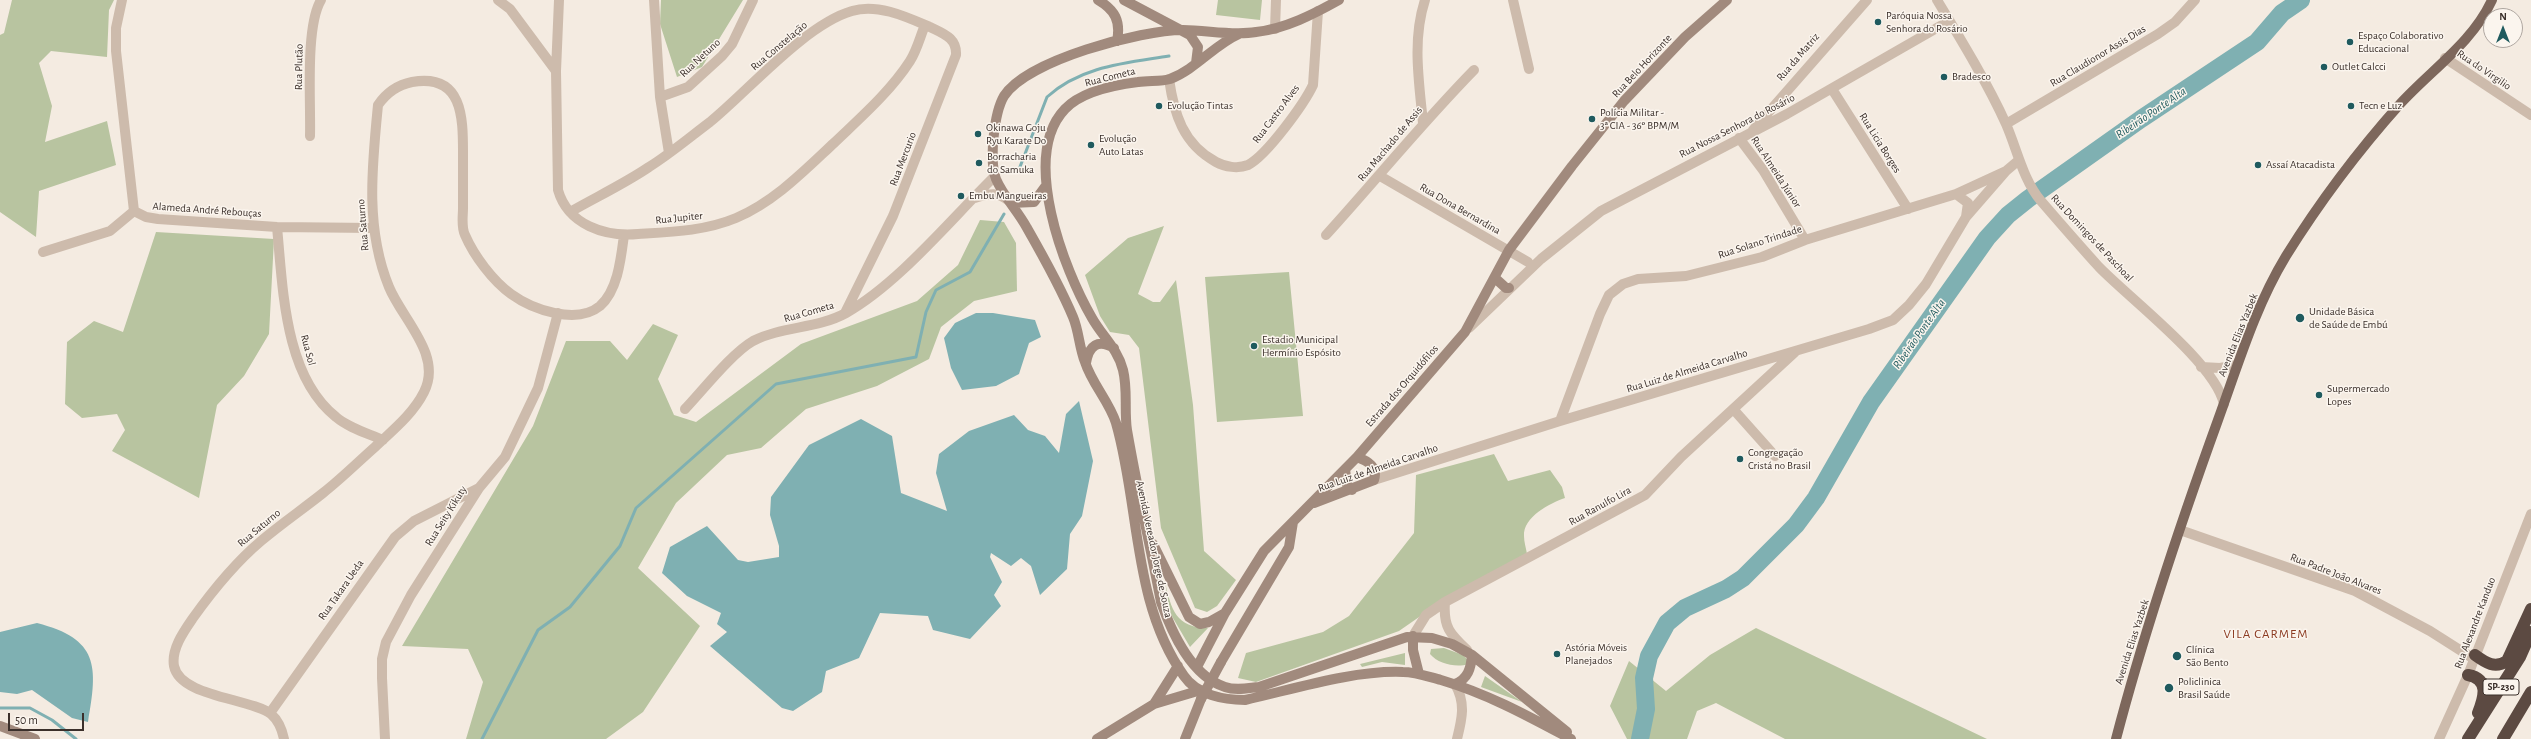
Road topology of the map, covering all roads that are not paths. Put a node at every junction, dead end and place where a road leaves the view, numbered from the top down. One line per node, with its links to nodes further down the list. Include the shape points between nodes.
1 (122, 0): 49 (street, via 116,28 116,51)
2 (321, 0): 37 (street, Rua Plutão, via 315,13 312,33)
3 (498, 0): 29 (street, via 510,9)
4 (559, 0): 29 (street, Rua Jupiter)
5 (654, 0): 32 (street)
6 (754, 0): 32 (street, Rua Netuno, via 732,44 722,56 688,87)
7 (1098, 0): 24 (main road, via 1116,15 1119,28)
8 (1124, 0): 22 (main road)
9 (1276, 0): 21 (street)
10 (1339, 0): 18 (main road)
11 (1425, 0): 34 (street, via 1418,34 1417,59)
12 (1512, 0): 27 (street)
13 (1727, 0): 57 (main road, Rua Belo Horizonte, via 1685,37 1624,101)
14 (1867, 0): 36 (street, Rua da Matriz)
15 (1937, 0): 19 (street, Rua Domingos de Paschoal)
16 (2195, 0): 35 (street, Rua Claudionor Assis Dias, via 2175,22 2158,34)
17 (2492, 0): 25 (main road, Avenida Elias Yazbek, via 2471,33)
18 (1318, 11): 21 (main road); 30 (street, Rua Castro Alves, via 1313,85 1308,96 1268,147 1247,165 1236,168 1221,165 1202,154 1191,143 1173,105)
19 (1949, 21): 31 (street, Rua Nossa Senhora do Rosário); 35 (street, Rua Domingos de Paschoal)
20 (924, 25): 39 (street, Rua Constelação, via 886,11 870,9 852,10 832,19 810,34); 54 (street, Rua Jupiter, via 910,61 869,110 797,177 763,204 736,218 709,227); 65 (street, Rua Mercurio, via 948,35 954,41 956,55 893,216)
21 (1275, 29): 23 (main road)
22 (1182, 30): 23 (main road, via 1216,30); 24 (main road); 26 (main road, via 1196,41)
23 (1239, 34): 26 (main road, Rua Cometa)
24 (1117, 41): 42 (main road, via 1054,61 1033,71 1013,86 1004,96 996,120)
25 (2445, 58): 33 (street, Rua do Virgilio); 70 (main road, Avenida Elias Yazbek, via 2373,136 2286,257 2267,294)
26 (1196, 63): 30 (main road, Rua Cometa)
27 (1529, 69)
28 (1474, 70): 34 (street, Rua Machado de Assis)
29 (556, 71): 50 (street, Rua Jupiter, via 556,181 560,196)
30 (1169, 79): 44 (main road, Rua Cometa, via 1138,82 1098,91 1076,100 1064,109 1056,122 1048,147)
31 (1832, 89): 36 (street, Rua Nossa Senhora do Rosário); 48 (street, Rua Licia Borges)
32 (660, 97): 39 (street)
33 (2531, 115)
34 (1423, 123): 43 (street, Rua Machado de Assis)
35 (2006, 124): 40 (street, Rua Domingos de Paschoal)
36 (1750, 133): 38 (street, Rua Nossa Senhora do Rosário)
37 (310, 136)
38 (1740, 138): 56 (street, Rua Almeida Júnior); 59 (street, Rua Nossa Senhora do Rosário, via 1601,210)
39 (669, 153): 50 (street, Rua Constelação, via 649,168)
40 (2020, 160): 41 (street, Rua Solano Trindade); 71 (street, Rua Domingos de Paschoal, via 2040,200 2100,267 2171,334)
41 (2006, 171): 45 (street, Rua Solano Trindade); 51 (street, Rua Luiz de Almeida Carvalho)
42 (995, 176): 46 (street, Rua Cometa); 47 (main road)
43 (1380, 176): 55 (street, Rua Machado de Assis); 57 (street, Rua Dona Bernardina)
44 (1045, 188): 47 (main road, via 1034,202); 67 (main road, Avenida Vereador Jorge de Souza, via 1060,248 1092,318)
45 (1956, 194): 48 (street, Rua Solano Trindade); 51 (street, via 1968,203)
46 (972, 198): 47 (street, via 990,193 1000,194); 65 (street, Rua Cometa, via 893,278)
47 (1011, 204): 69 (main road, Avenida Vereador Jorge de Souza, via 1026,226 1072,315)
48 (1908, 209): 56 (street, Rua Solano Trindade)
49 (134, 211): 52 (street, Alameda André Rebouças, via 152,219); 58 (street, via 110,231)
50 (570, 212): 54 (street, Rua Jupiter, via 585,225 598,231)
51 (1966, 217): 68 (street, Rua Luiz de Almeida Carvalho, via 1926,284 1910,305 1893,320 1869,330)
52 (277, 227): 53 (street, Alameda André Rebouças); 76 (street, Rua Sol, via 288,320 302,373 311,391 337,419)
53 (373, 228): 64 (street, Rua Saturno, via 373,164 378,105 389,91 404,84 416,82 442,86 454,94 462,110 464,234 484,265 511,294); 76 (street, Rua Saturno, via 378,258 390,290 422,347 429,369 427,384 418,401)
54 (624, 235): 64 (street, Rua Saturno, via 620,262 608,296 599,306 586,313)
55 (1326, 235)
56 (1806, 240): 75 (street, Rua Solano Trindade, via 1762,257 1723,268 1686,276 1638,279 1623,284 1609,295 1600,314)
57 (1509, 250): 60 (street, Rua Dona Bernardina); 62 (main road, Rua Belo Horizonte)
58 (43, 252)
59 (1541, 259): 60 (street, Rua Nossa Senhora do Rosário); 61 (street, Rua Nossa Senhora do Rosário)
60 (1528, 262): 61 (street)
61 (1526, 274): 63 (street, Rua Nossa Senhora do Rosário)
62 (1495, 278): 63 (main road); 66 (main road, Estrada dos Orquidófilos)
63 (1509, 288): 66 (street, Rua Nossa Senhora do Rosário)
64 (558, 313): 81 (street, Rua Seity Kikuty, via 538,388 505,457)
65 (845, 313): 73 (street, Rua Cometa, via 827,321 753,341 739,352)
66 (1465, 332): 78 (main road, Estrada dos Orquidófilos)
67 (1114, 348): 69 (main road, via 1108,344 1095,344 1088,350); 87 (main road, Avenida Vereador Jorge de Souza, via 1125,381 1126,424)
68 (1796, 351): 74 (street, Rua Ranulfo Lira); 75 (street, Rua Luiz de Almeida Carvalho)
69 (1085, 365): 97 (main road, Avenida Vereador Jorge de Souza, via 1116,422 1150,601 1162,637)
70 (2237, 365): 71 (street, via 2220,368); 72 (main road, Avenida Elias Yazbek)
71 (2201, 367): 72 (street, Rua Domingos de Paschoal, via 2215,381)
72 (2224, 404): 86 (main road, Avenida Elias Yazbek)
73 (685, 409)
74 (1734, 410): 77 (street); 90 (street, Rua Ranulfo Lira, via 1681,457 1645,495)
75 (1560, 421): 80 (street, Rua Luiz de Almeida Carvalho)
76 (383, 440): 105 (street, Rua Saturno, via 241,560 200,609 179,642 174,666 183,680 214,694)
77 (1775, 456)
78 (1357, 457): 79 (main road); 80 (main road, via 1369,461 1376,475)
79 (1345, 469): 82 (main road, via 1347,485); 83 (main road)
80 (1374, 480): 82 (main road, Rua Luiz de Almeida Carvalho)
81 (479, 488): 105 (street, Rua Takara Ueda, via 414,521 395,537); 110 (street, Rua Seity Kikuty, via 411,595 386,642 382,659)
82 (1352, 490): 83 (main road, Rua Luiz de Almeida Carvalho)
83 (1310, 505): 85 (main road)
84 (2531, 514): 96 (street, Rua Alexandre Kanduo)
85 (1293, 522): 88 (main road); 89 (main road)
86 (2180, 530): 96 (street, Rua Padre João Alvares, via 2355,591); 115 (main road, Avenida Elias Yazbek, via 2127,695)
87 (1147, 531): 92 (main road, via 1189,617 1200,624); 98 (main road, Avenida Vereador Jorge de Souza, via 1160,602 1177,638)
88 (1290, 547): 89 (main road); 103 (main road, bridge)
89 (1264, 551): 92 (main road)
90 (1445, 602): 94 (street, Rua Ranulfo Lira, via 1426,615); 95 (street, Avenida Vereador Jorge de Souza, via 1444,618 1448,629)
91 (2531, 609): 96 (highway, via 2507,661 2500,666 2489,665)
92 (1225, 613): 98 (main road)
93 (2531, 632): 117 (highway, SP-230, via 2520,657)
94 (1413, 636): 95 (main road, Avenida Vereador Jorge de Souza, via 1452,644); 98 (main road, Avenida Vereador Jorge de Souza, via 1259,687 1225,687 1213,681); 99 (main road, via 1413,650)
95 (1472, 655): 101 (main road, via 1470,670 1462,681); 114 (main road, Avenida Vereador Jorge de Souza)
96 (2474, 657): 100 (street, Rua Alexandre Kanduo)
97 (1178, 666): 103 (main road, Avenida Vereador Jorge de Souza); 104 (main road)
98 (1197, 667)
99 (1419, 674): 101 (main road, Avenida Vereador Jorge de Souza); 103 (main road, Avenida Vereador Jorge de Souza, via 1392,672 1363,675 1245,700)
100 (2468, 675): 116 (street, Rua Alexandre Kanduo); 117 (highway, via 2476,676 2482,682 2485,692)
101 (1455, 684): 112 (street, via 1460,693 1463,714); 113 (main road, Avenida Vereador Jorge de Souza, via 1503,703)
102 (2531, 692): 118 (highway, SP-230)
103 (1201, 694): 104 (main road); 107 (main road)
104 (1154, 704): 111 (main road)
105 (270, 713): 109 (street, via 281,726)
106 (0, 726): 108 (main road)
107 (1184, 738)
108 (35, 739)
109 (284, 739)
110 (385, 739)
111 (1097, 739)
112 (1457, 739)
113 (1571, 739)
114 (1576, 739)
115 (2116, 739)
116 (2439, 739)
117 (2468, 739)
118 (2503, 739)

